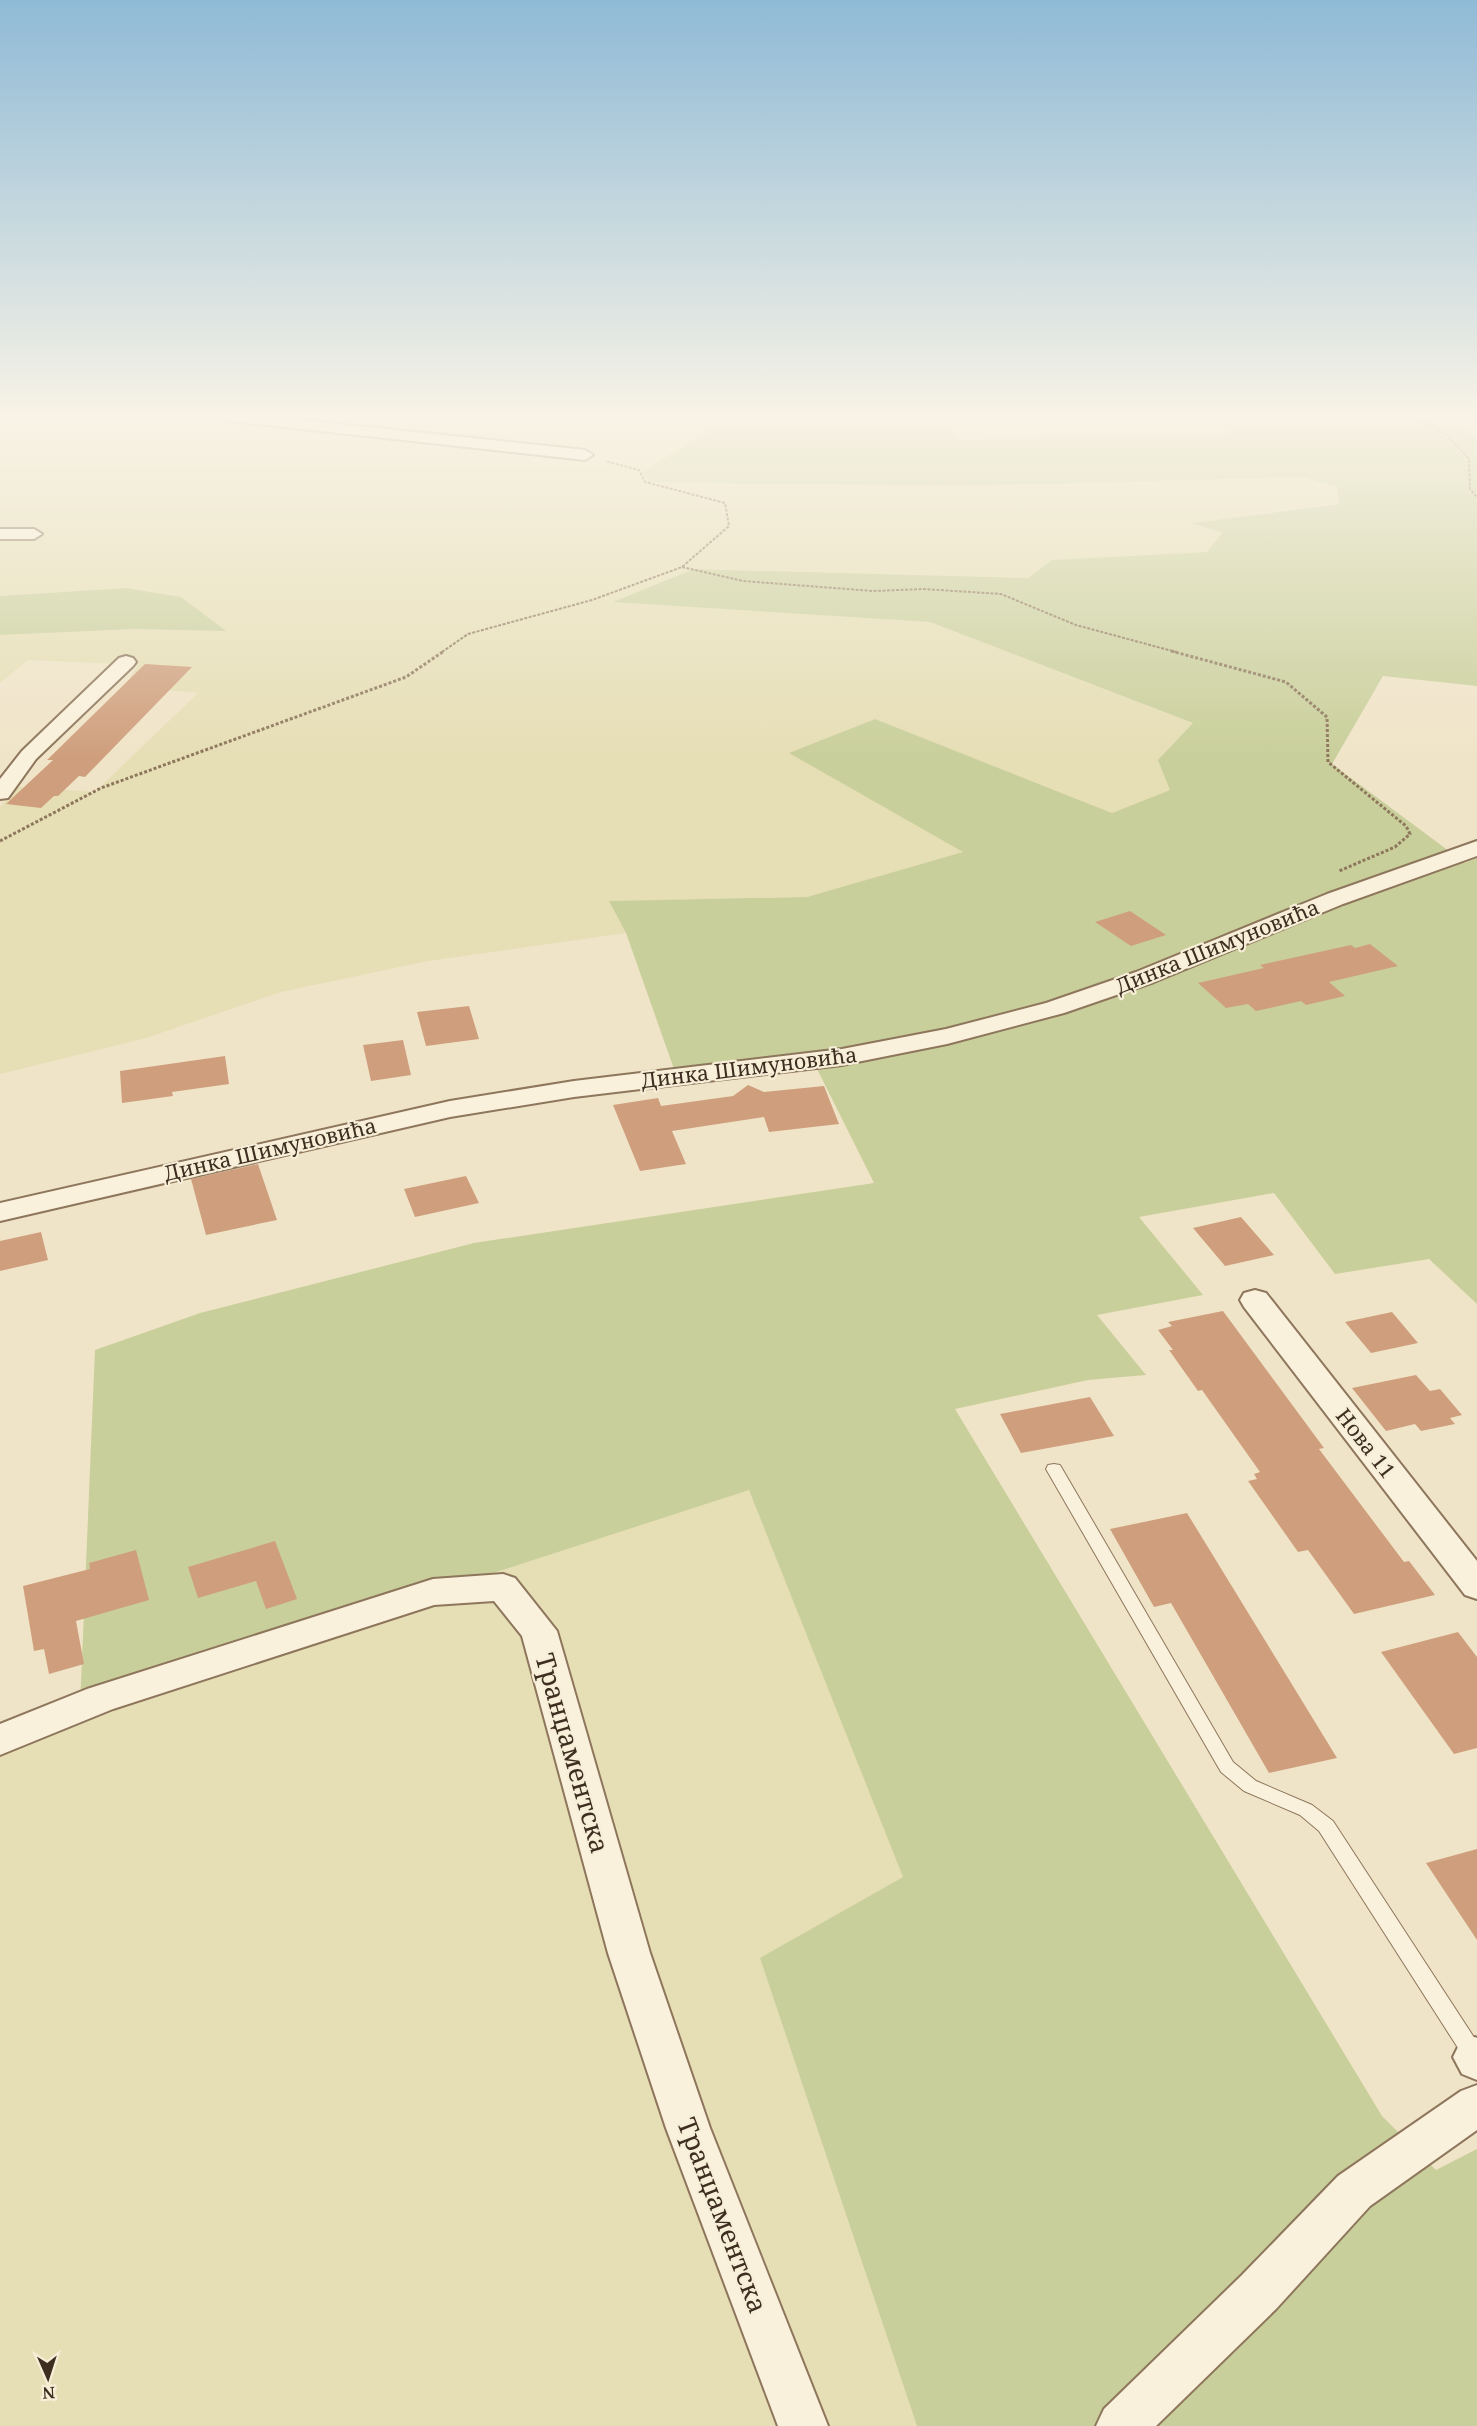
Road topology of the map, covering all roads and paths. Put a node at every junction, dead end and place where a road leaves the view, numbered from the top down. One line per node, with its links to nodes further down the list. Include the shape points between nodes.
1 (724, 530): 4 (path)
2 (0, 534): 3 (street)
3 (34, 534)
4 (682, 567): 7 (path, via 592,600 468,634 406,677 101,788); 9 (path, via 743,581 873,591 924,589 1001,594 1076,625 1286,682 1327,717 1328,762 1406,826 1410,834 1395,847 1333,874 1330,884)
5 (126, 662): 6 (street, via 29,755)
6 (0, 793)
7 (0, 841)
8 (1477, 848): 9 (street, Динка Шимуновића)
9 (1335, 899): 10 (street, Динка Шимуновића, via 1145,977 1054,1008 947,1036 842,1057 627,1082 450,1109)
10 (0, 1212)
11 (1255, 1300): 13 (street, Нова 11)
12 (1053, 1469): 15 (lane, via 1227,1767 1250,1786 1306,1810 1326,1826)
13 (1477, 1586)
14 (0, 1740): 17 (street, Транџаментска, via 100,1699 433,1592 503,1587 539,1630 633,1964 688,2128)
15 (1476, 2058)
16 (1477, 2105): 18 (street, via 1354,2191 1259,2292)
17 (803, 2426)
18 (1121, 2426)

